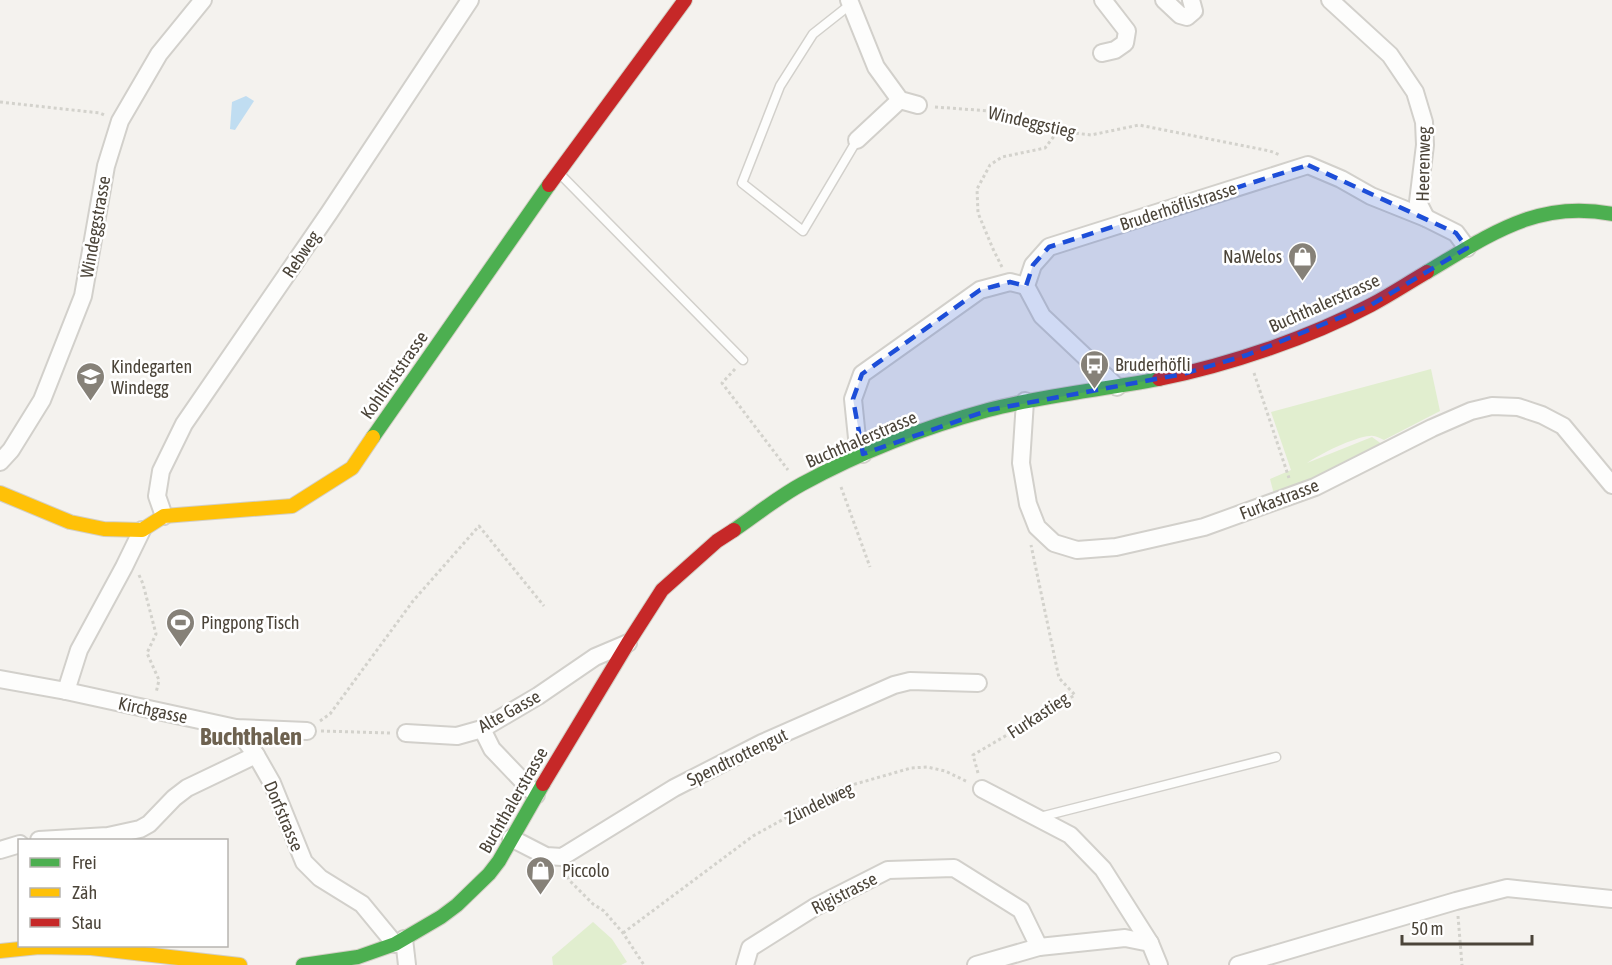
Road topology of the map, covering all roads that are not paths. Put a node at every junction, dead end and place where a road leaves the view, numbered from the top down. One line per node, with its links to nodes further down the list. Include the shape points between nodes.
1 (203, 0): 22 (street, Windeggstrasse, via 159,54 120,121 106,166 83,296 42,400)
2 (470, 0): 25 (street, Rebweg, via 184,424 161,471 157,496)
3 (685, 0): 13 (street, Kohlfirststrasse)
4 (1102, 0): 9 (street, via 1127,31 1125,43)
5 (1164, 0): 6 (street, via 1187,17 1194,11)
6 (1191, 0)
7 (1330, 0): 15 (street, Heerenweg, via 1390,55 1415,92 1424,122 1425,145 1418,201)
8 (850, 2): 10 (street, via 876,67); 12 (lane, via 813,34 780,86 742,183 803,231)
9 (1102, 53)
10 (900, 100): 11 (street); 12 (street)
11 (918, 105)
12 (856, 140)
13 (558, 171): 18 (lane); 25 (street, Kohlfirststrasse, via 352,468 292,506)
14 (1612, 214): 16 (street, Buchthalerstrasse, via 1564,211 1533,216)
15 (1426, 218): 16 (street, via 1456,233); 17 (street, Bruderhöflistrasse, via 1308,165 1049,247)
16 (1467, 248): 19 (street, Buchthalerstrasse, via 1371,305 1305,335 1182,374)
17 (1018, 284): 19 (street, via 1042,316); 21 (street, via 980,290 862,374 853,399 857,438)
18 (743, 360)
19 (1117, 387): 20 (street, Buchthalerstrasse)
20 (1025, 402): 21 (street, Buchthalerstrasse, via 946,423); 23 (street, Furkastrasse, via 1021,463 1028,504 1037,527 1054,543 1077,550 1116,548 1204,527 1315,487 1432,428 1492,406 1518,407 1563,426)
21 (863, 454): 27 (street, Buchthalerstrasse, via 800,485 717,541 662,590)
22 (0, 462)
23 (1612, 485)
24 (0, 493): 26 (street, via 70,522 104,529)
25 (164, 516): 26 (street, Kohlfirststrasse)
26 (142, 530): 30 (street, via 79,650)
27 (628, 644): 32 (street, Alte Gasse, via 595,657); 38 (street, Buchthalerstrasse)
28 (0, 679): 30 (street, Kirchgasse)
29 (978, 682): 40 (street, Spendtrottengut, via 910,681 894,685 693,778 562,857 546,856)
30 (66, 691): 31 (street, Kirchgasse)
31 (236, 728): 33 (street, Kirchgasse); 35 (street, Dorfstrasse)
32 (482, 729): 34 (street, Alte Gasse, via 457,736); 38 (street, via 492,749)
33 (307, 731)
34 (406, 733)
35 (256, 755): 41 (street, via 187,788 140,829 108,836); 45 (street, Dorfstrasse, via 272,783 304,862 320,878 362,904)
36 (1276, 757): 39 (lane)
37 (982, 789): 39 (street)
38 (536, 795): 40 (street, Buchthalerstrasse)
39 (1037, 818): 46 (street, via 1070,835 1103,869)
40 (511, 838): 45 (street, Buchthalerstrasse, via 489,874 457,905)
41 (56, 839)
42 (18, 845): 43 (street)
43 (0, 850)
44 (1612, 899): 55 (street, via 1507,888)
45 (399, 941): 50 (street, Buchthalerstrasse, via 358,957); 51 (street)
46 (1150, 943): 47 (street, via 1125,938); 54 (street)
47 (1039, 947): 52 (street, Rigistrasse, via 1021,910 954,868 888,870 815,907 750,948); 53 (street)
48 (0, 951): 49 (street, via 91,948)
49 (240, 965)
50 (303, 965)
51 (407, 965)
52 (745, 965)
53 (976, 965)
54 (1159, 965)
55 (1238, 965)

